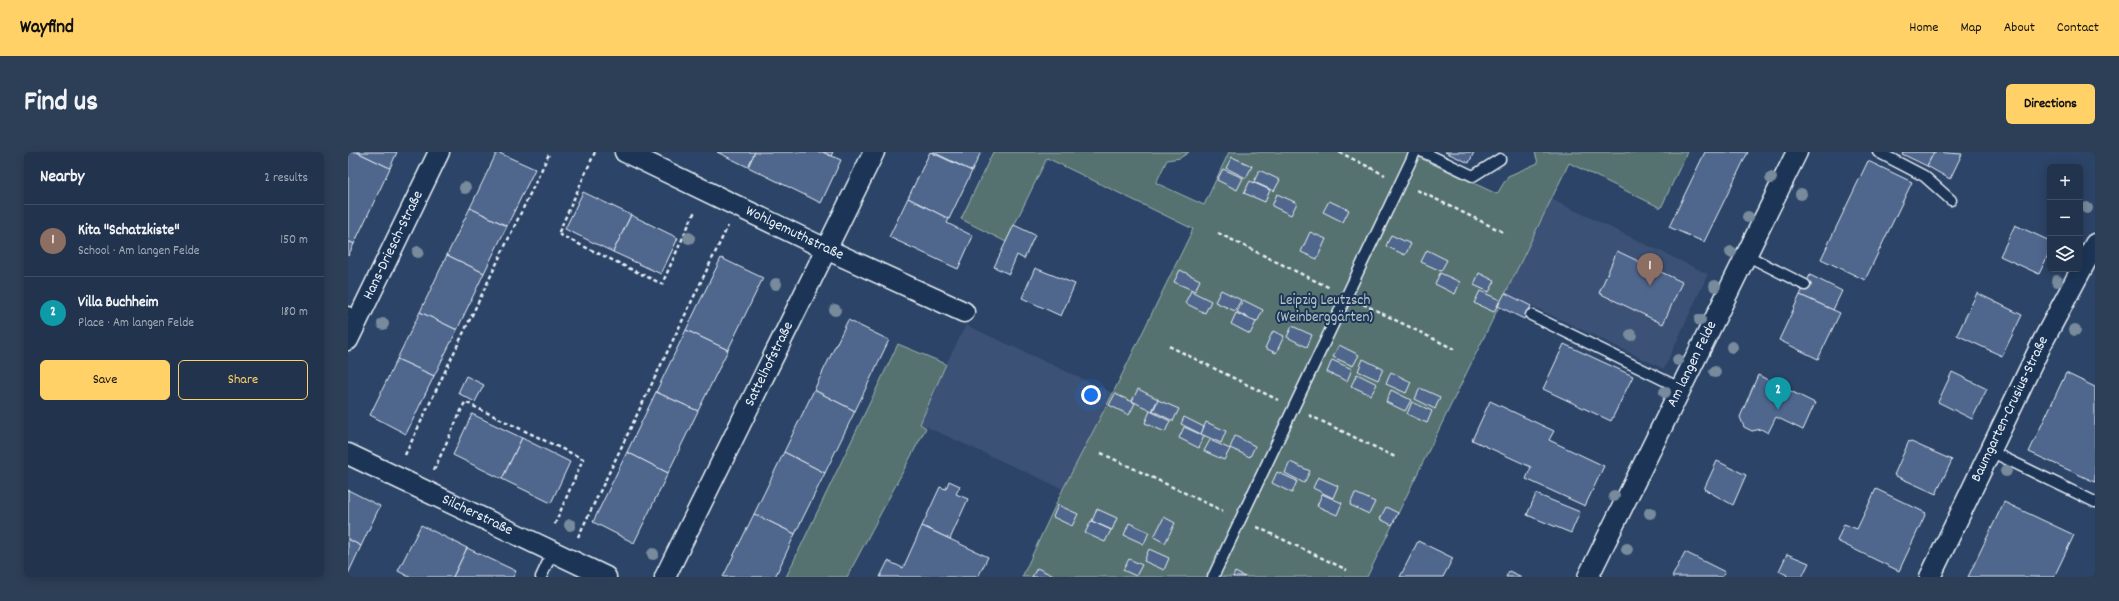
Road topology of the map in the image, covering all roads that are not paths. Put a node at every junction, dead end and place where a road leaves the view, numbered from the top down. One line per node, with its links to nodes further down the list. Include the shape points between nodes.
1 (440, 152): 15 (street, Hans-Driesch-Straße)
2 (874, 152): 11 (street, Sattelhofstraße)
3 (1415, 152): 26 (lane)
4 (1423, 152): 8 (lane, via 1473,176)
5 (1797, 152): 12 (street, Am langen Felde)
6 (1878, 152): 9 (lane, via 1924,176)
7 (630, 153): 11 (street, Wohlgemuthstraße)
8 (1500, 159)
9 (1951, 200)
10 (2095, 244): 19 (street, Baumgarten-Crusius-Straße, via 2043,341)
11 (826, 249): 14 (street, Wohlgemuthstraße); 25 (street, Sattelhofstraße)
12 (1746, 254): 13 (lane); 18 (street, Am langen Felde)
13 (1805, 285)
14 (964, 312)
15 (354, 314): 17 (street, Hans-Driesch-Straße)
16 (1531, 315): 18 (lane)
17 (348, 340)
18 (1680, 388): 27 (street, Am langen Felde)
19 (1990, 451): 21 (lane); 28 (street, Baumgarten-Crusius-Straße)
20 (348, 454): 22 (street, Silcherstraße)
21 (2095, 502)
22 (555, 553): 23 (lane); 24 (street, Silcherstraße)
23 (541, 577)
24 (606, 577)
25 (665, 577)
26 (1213, 577)
27 (1588, 577)
28 (1930, 577)

